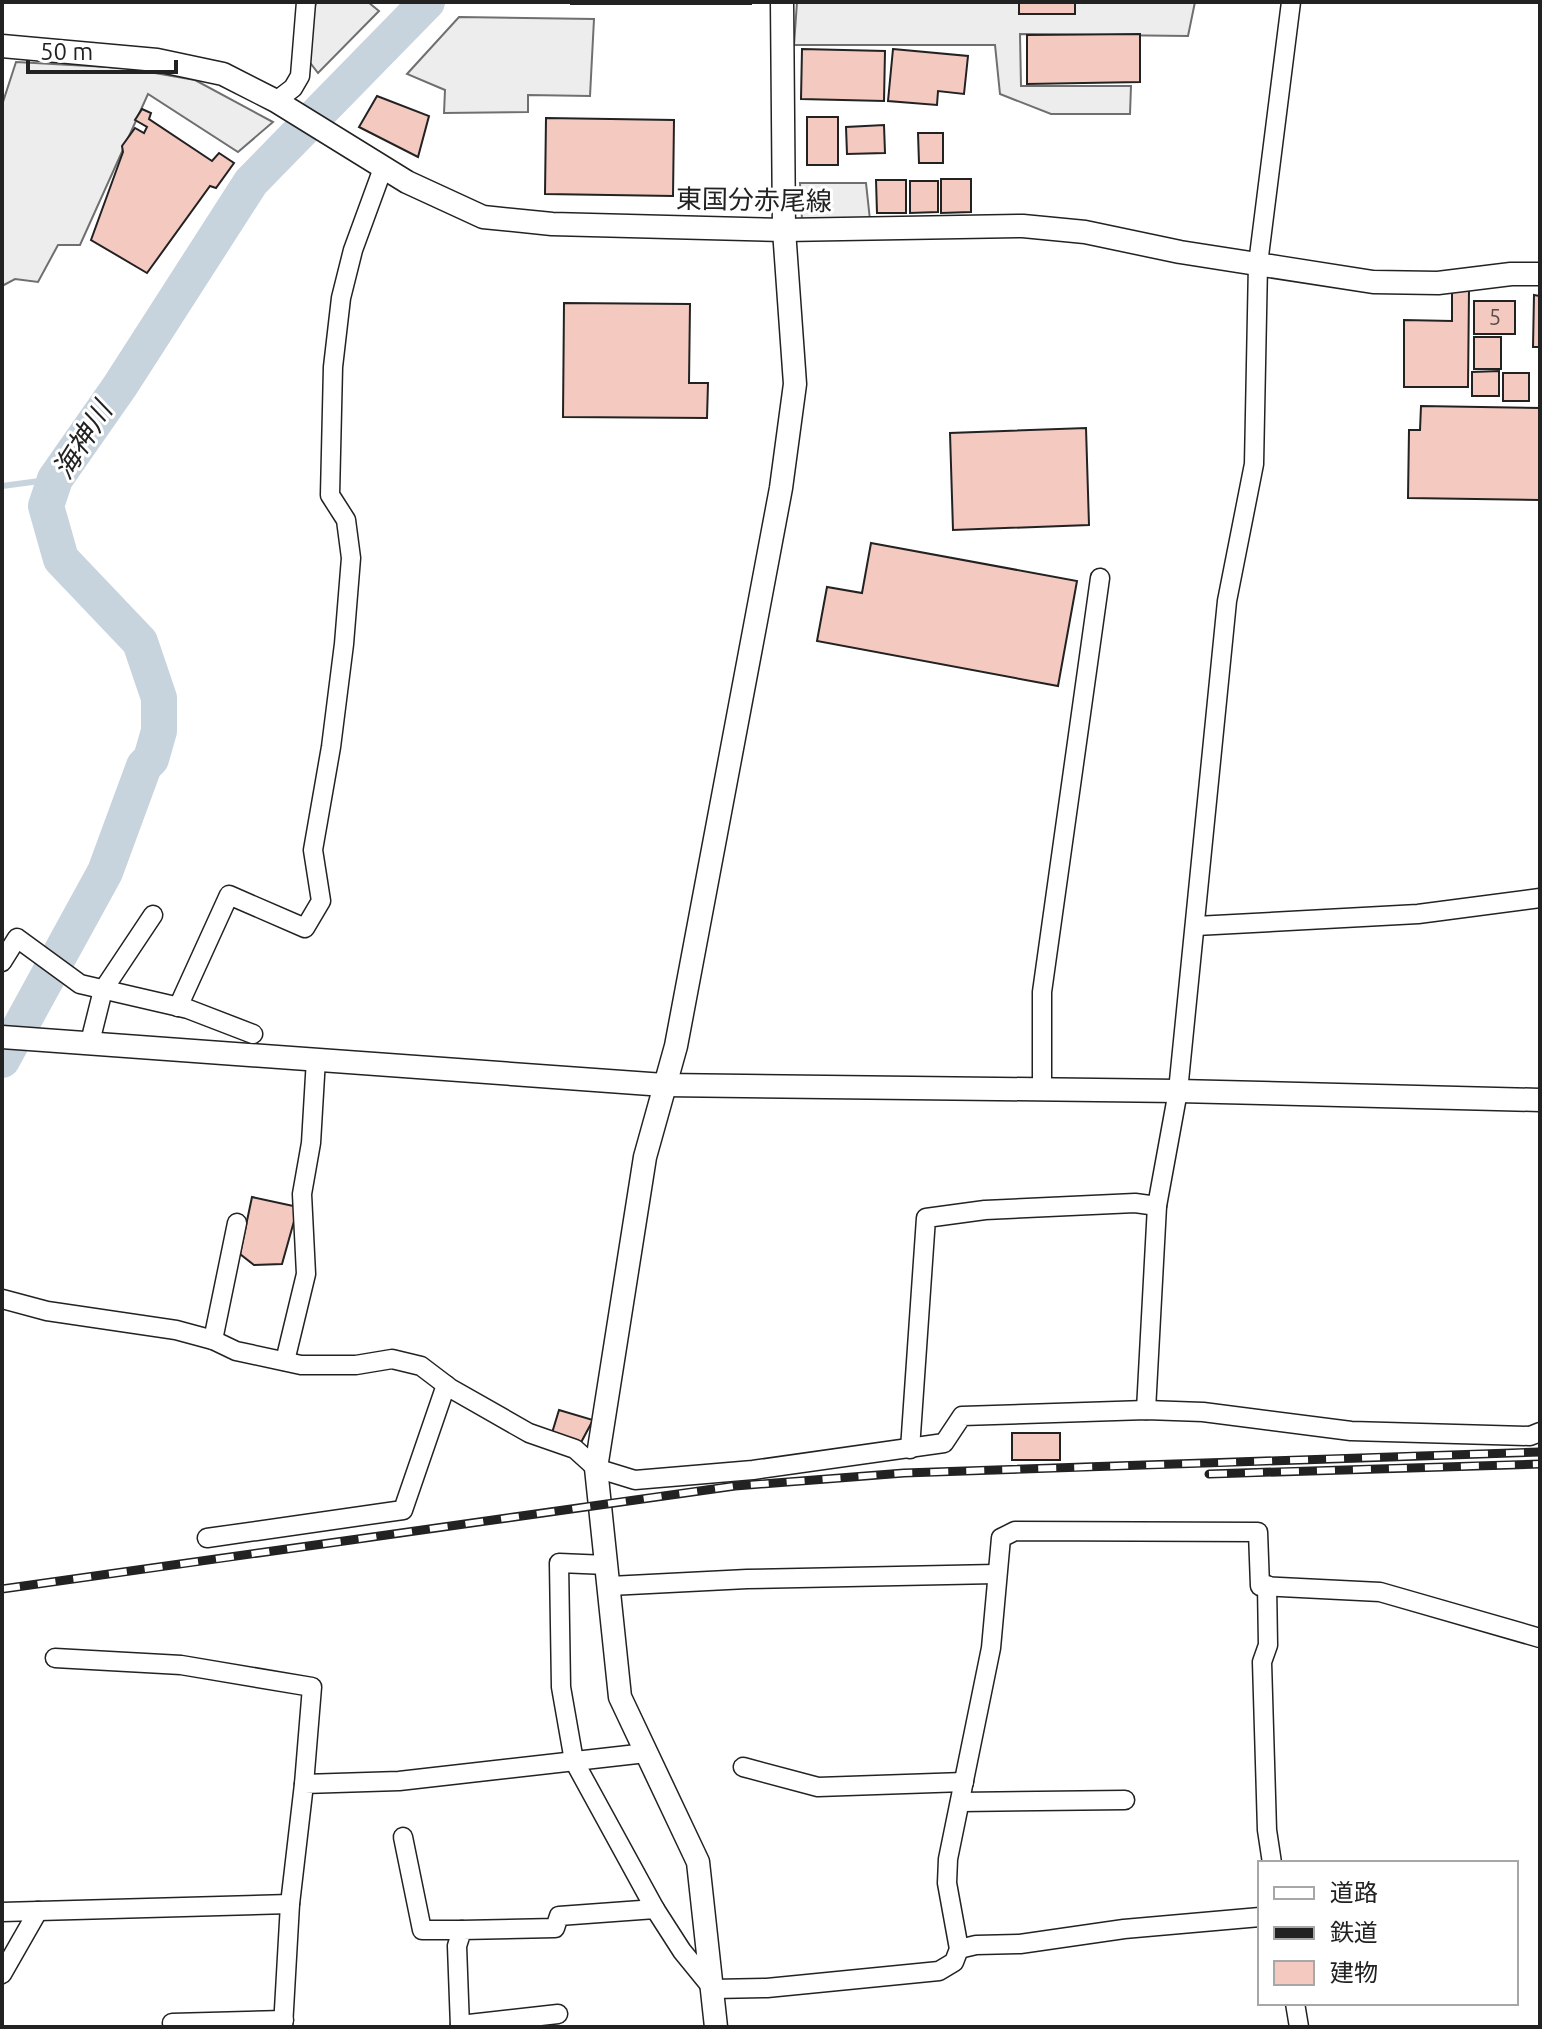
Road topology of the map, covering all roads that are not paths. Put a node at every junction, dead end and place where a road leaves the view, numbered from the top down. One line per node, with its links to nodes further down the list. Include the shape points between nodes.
1 (306, 2): 5 (street, via 300,76)
2 (782, 2): 7 (street)
3 (1293, 3): 8 (street)
4 (2, 46): 5 (street, 東国分赤尾線, via 157,60 223,74)
5 (276, 101): 6 (street, 東国分赤尾線)
6 (383, 168): 7 (street, 東国分赤尾線, via 483,217 552,224); 17 (street, via 353,250 333,367 330,495 346,520 351,558 335,718 313,850 321,901 305,928 229,895)
7 (784, 230): 8 (street, 東国分赤尾線, via 1023,226); 22 (street, via 795,384 787,448 676,1046)
8 (1258, 264): 9 (street, 東国分赤尾線, via 1373,282 1438,283); 13 (street, via 1254,464 1227,601)
9 (1540, 274)
10 (1100, 578): 23 (street, via 1042,992)
11 (1540, 898): 13 (street, via 1418,914)
12 (153, 915): 16 (street)
13 (1196, 926): 24 (street)
14 (9, 933): 15 (street); 16 (street, via 80,984)
15 (2, 962)
16 (103, 990): 17 (street); 20 (street)
17 (178, 1007): 18 (street)
18 (253, 1034)
19 (2, 1037): 20 (street)
20 (90, 1042): 21 (street)
21 (316, 1059): 22 (street); 30 (street, via 302,1194 306,1274)
22 (664, 1085): 23 (street); 35 (street, via 645,1157)
23 (1042, 1090): 24 (street)
24 (1178, 1091): 25 (street); 26 (street)
25 (1540, 1100)
26 (1157, 1206): 32 (street); 34 (street, via 985,1210 926,1218)
27 (237, 1223): 29 (street)
28 (2, 1299): 29 (street)
29 (213, 1340): 30 (street, via 236,1351)
30 (285, 1361): 31 (street, via 356,1365 392,1359 421,1366)
31 (446, 1385): 35 (street, via 529,1433 575,1449); 36 (street, via 403,1510)
32 (1146, 1410): 33 (street, via 1351,1431 1530,1436); 34 (street, via 962,1416 944,1443)
33 (1540, 1432)
34 (910, 1449): 35 (street, via 635,1480)
35 (596, 1468): 38 (street)
36 (207, 1538)
37 (996, 1574): 38 (street); 39 (street, via 1001,1538 1015,1531 1258,1532 1260,1586); 45 (street, via 991,1648)
38 (608, 1576): 42 (street, via 620,1697); 43 (street, via 559,1563 561,1687)
39 (1267, 1585): 40 (street, via 1380,1592); 50 (street, via 1268,1645 1262,1662)
40 (1540, 1638)
41 (55, 1658): 46 (street, via 181,1665 312,1687)
42 (646, 1753): 43 (street); 59 (street, via 698,1862)
43 (574, 1761): 46 (street, via 399,1781); 52 (street)
44 (743, 1767): 45 (street, via 818,1787)
45 (964, 1782): 48 (street)
46 (304, 1784): 51 (street)
47 (1125, 1800): 48 (street)
48 (960, 1802): 57 (street, via 947,1883)
49 (403, 1837): 56 (street, via 422,1930)
50 (1272, 1861)
51 (290, 1904): 53 (street); 63 (street)
52 (655, 1909): 56 (street, via 559,1916 555,1928); 59 (street)
53 (38, 1911): 54 (street); 58 (street)
54 (2, 1912)
55 (1258, 1917): 57 (street)
56 (462, 1930): 64 (street, via 457,1946)
57 (959, 1949): 59 (street, via 954,1962 939,1971)
58 (2, 1974)
59 (713, 1989): 65 (street)
60 (1295, 2005): 66 (street)
61 (558, 2014): 64 (street)
62 (172, 2023): 63 (street)
63 (283, 2024)
64 (460, 2026)
65 (716, 2027)
66 (1299, 2027)

